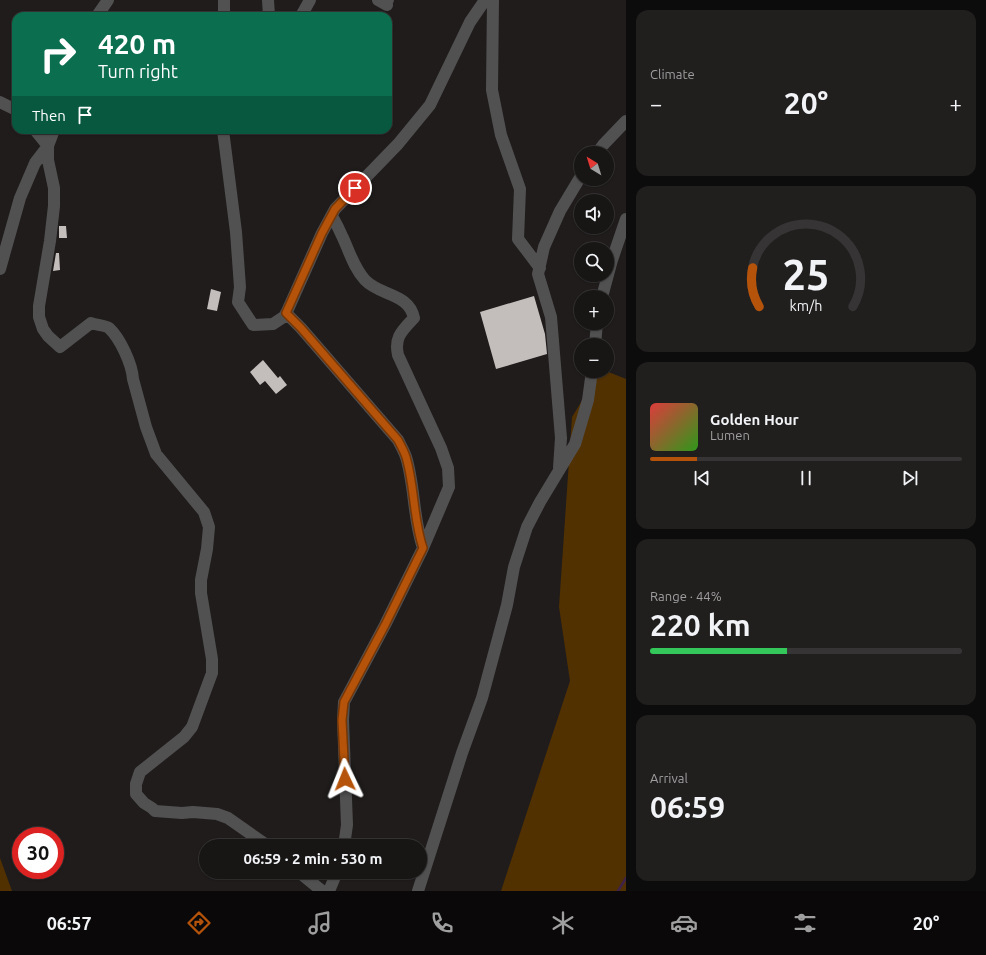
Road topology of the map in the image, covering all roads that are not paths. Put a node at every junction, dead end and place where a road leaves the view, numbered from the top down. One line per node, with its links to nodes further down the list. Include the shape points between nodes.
1 (108, 0): 8 (street)
2 (224, 0): 9 (street)
3 (268, 0): 10 (street)
4 (310, 0): 11 (street)
5 (378, 0): 6 (street, via 387,5)
6 (388, 0)
7 (493, 2): 21 (street, via 470,22 430,105 398,144 335,209); 23 (street, via 492,90 501,135 520,189 518,239)
8 (99, 12)
9 (224, 12)
10 (269, 12)
11 (303, 12)
12 (0, 102): 13 (street)
13 (12, 108)
14 (626, 121): 19 (street)
15 (39, 134): 18 (street)
16 (52, 134): 18 (street)
17 (224, 134): 26 (street, via 236,232 240,287 238,302 253,325 273,324)
18 (48, 146): 24 (street, via 36,163 20,198); 30 (street, via 54,200 39,306 43,329 60,347 91,323 108,327 121,343 156,454 204,512 209,527 201,593 212,673 192,727 184,737 140,772 136,794 155,811 218,814)
19 (602, 146)
20 (575, 186): 23 (street, via 560,211 544,247)
21 (332, 216): 26 (street); 29 (street, via 354,265 365,280 402,300 413,312 414,318 398,336 398,355 441,448 448,468 449,486)
22 (626, 219): 25 (street)
23 (540, 268): 28 (street, via 538,274 551,317 561,438)
24 (0, 269)
25 (604, 290)
26 (286, 313): 29 (street, via 398,440 409,468)
27 (591, 378): 28 (street, via 588,400 574,444)
28 (559, 471): 36 (street, via 527,527 514,567 507,605 482,698)
29 (423, 548): 31 (street, via 344,702 342,720 347,824)
30 (258, 839)
31 (345, 839)
32 (307, 879): 34 (street)
33 (334, 879): 35 (street)
34 (322, 891)
35 (329, 891)
36 (418, 891)

